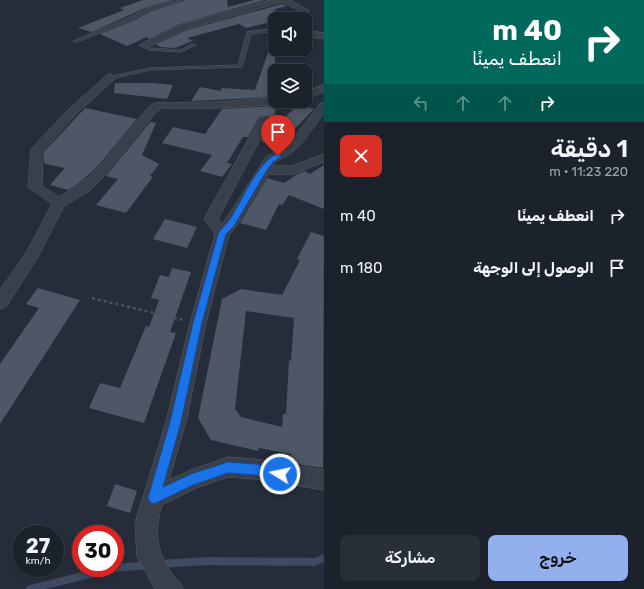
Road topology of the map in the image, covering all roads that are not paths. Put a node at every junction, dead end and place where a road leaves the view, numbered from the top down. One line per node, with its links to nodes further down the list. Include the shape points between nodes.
1 (185, 0): 8 (lane, via 147,10)
2 (280, 0): 9 (street, via 183,27)
3 (284, 0): 4 (street)
4 (305, 12)
5 (268, 31): 11 (lane, via 249,33 240,66 150,69)
6 (312, 34): 7 (street)
7 (324, 36)
8 (74, 41)
9 (144, 45): 10 (lane, via 149,49 181,51)
10 (194, 45)
11 (111, 78): 19 (street, via 72,112 38,150 35,187)
12 (324, 88): 13 (street)
13 (312, 93)
14 (268, 102): 19 (street, via 158,105 102,171 84,188)
15 (324, 106): 18 (street, via 298,140 270,160)
16 (264, 120): 20 (street, via 211,219)
17 (324, 158): 18 (street, via 294,170)
18 (263, 170): 20 (street, via 230,226)
19 (59, 203): 21 (street, via 32,255)
20 (222, 234): 23 (street, via 198,323 176,422)
21 (0, 303)
22 (324, 480): 23 (street, via 228,467 191,480)
23 (154, 498): 24 (street, via 146,523 149,556 165,584)
24 (171, 589)

